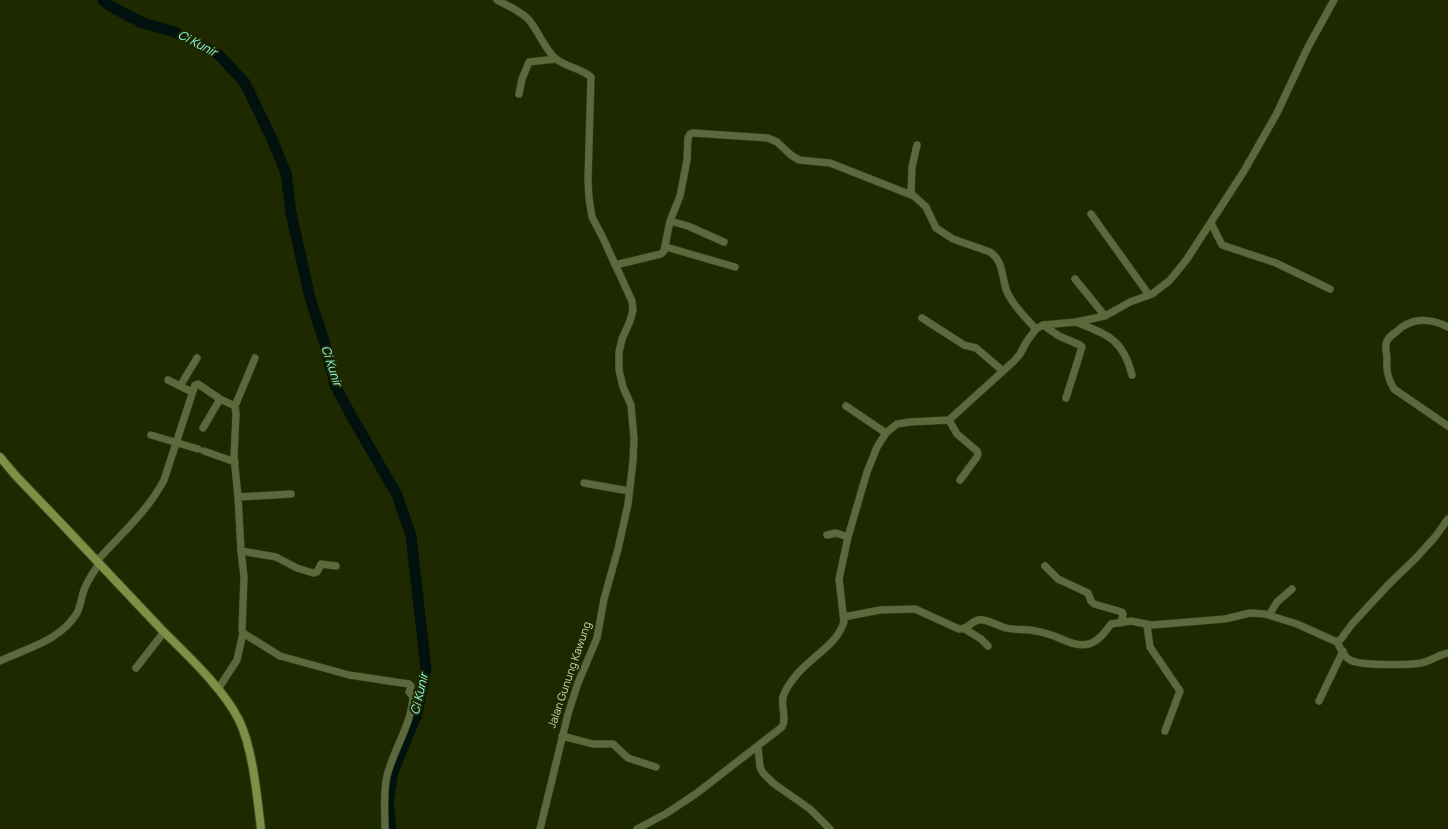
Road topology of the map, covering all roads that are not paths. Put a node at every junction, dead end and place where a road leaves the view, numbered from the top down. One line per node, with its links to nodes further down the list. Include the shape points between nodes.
1 (497, 0): 3 (street, via 529,20)
2 (1334, 0): 9 (street, via 1252,158)
3 (556, 59): 4 (street, via 529,62 522,79); 12 (street, Jalan Gunung Kawung, via 591,78 589,198 592,217)
4 (520, 94)
5 (916, 145): 6 (street)
6 (911, 194): 8 (street, via 830,164 799,160 768,138 692,133 688,138 687,160 680,196); 20 (street, via 926,207 936,228 953,239 995,255 999,260 1008,293 1017,308)
7 (1091, 214): 16 (street)
8 (670, 221): 10 (street); 11 (street)
9 (1211, 223): 15 (street, via 1222,246 1276,263); 16 (street, via 1175,274)
10 (724, 242)
11 (666, 247): 12 (street, via 664,253); 13 (street)
12 (615, 265): 43 (street, Jalan Gunung Kawung, via 632,301 633,310 619,352 622,387 631,405 633,419 634,439)
13 (735, 267)
14 (1075, 278): 17 (street)
15 (1330, 289)
16 (1150, 295): 17 (street, via 1130,302)
17 (1105, 316): 19 (street)
18 (922, 318): 24 (street, via 964,345 976,348)
19 (1076, 322): 20 (street); 25 (street, via 1102,332 1116,342 1125,354)
20 (1040, 327): 24 (street); 29 (street, via 1082,347)
21 (1448, 327): 34 (street, via 1429,320 1405,324 1388,339 1386,346 1387,373 1394,389)
22 (197, 358): 27 (street)
23 (255, 358): 31 (street)
24 (1003, 372): 33 (street)
25 (1132, 375)
26 (168, 380): 27 (street)
27 (180, 386): 28 (street)
28 (192, 392): 30 (street, via 198,384); 38 (street)
29 (1066, 398)
30 (220, 399): 31 (street); 35 (street)
31 (235, 406): 40 (street)
32 (846, 406): 36 (street)
33 (949, 420): 36 (street, via 897,424); 41 (street, via 957,434 978,454)
34 (1448, 426)
35 (203, 428)
36 (886, 433): 48 (street, via 867,472)
37 (151, 435): 38 (street)
38 (176, 442): 40 (street); 50 (street, via 164,480 155,496)
39 (0, 457): 50 (street)
40 (235, 462): 45 (street)
41 (960, 480)
42 (584, 483): 43 (street)
43 (629, 491): 70 (street, Jalan Gunung Kawung, via 597,638 578,683)
44 (291, 494): 45 (street)
45 (238, 496): 49 (street)
46 (1448, 519): 61 (street, via 1436,537)
47 (827, 535): 48 (street, via 836,533)
48 (848, 537): 55 (street, via 840,579)
49 (241, 551): 51 (street, via 276,557 313,573 317,572 321,564); 60 (street, via 244,577)
50 (98, 562): 59 (street); 65 (street, via 86,583 77,613 65,628 47,641)
51 (336, 566)
52 (1045, 566): 56 (street, via 1058,579 1088,593 1094,604 1122,612)
53 (1292, 589): 54 (street, via 1277,602)
54 (1270, 615): 57 (street, via 1250,612 1225,619); 61 (street)
55 (844, 617): 58 (street, via 880,610 915,609 956,629); 71 (street, via 842,627 836,636 801,668 783,697 782,728)
56 (1121, 623): 57 (street); 58 (street, via 1111,624 1104,634 1088,644 1073,644 1031,630 1004,628 981,619)
57 (1147, 625): 69 (street, via 1150,647 1180,691)
58 (965, 629): 62 (street)
59 (164, 632): 66 (street); 67 (street)
60 (243, 633): 67 (street, via 237,660); 74 (street, via 280,656 338,672 411,686 409,692 413,700 404,734 387,777)
61 (1337, 642): 63 (street)
62 (988, 646)
63 (1342, 651): 64 (street, via 1354,662 1394,665 1420,663); 68 (street)
64 (1448, 654)
65 (0, 661)
66 (136, 668)
67 (218, 689): 73 (street, via 239,720 247,742)
68 (1319, 701)
69 (1164, 731)
70 (562, 736): 72 (street, via 593,744 613,744 628,758); 75 (street, Jalan Gunung Kawung)
71 (758, 747): 76 (street, via 697,793); 77 (street, via 763,773 810,809)
72 (656, 767)
73 (261, 829)
74 (385, 829)
75 (540, 829)
76 (637, 829)
77 (830, 829)

